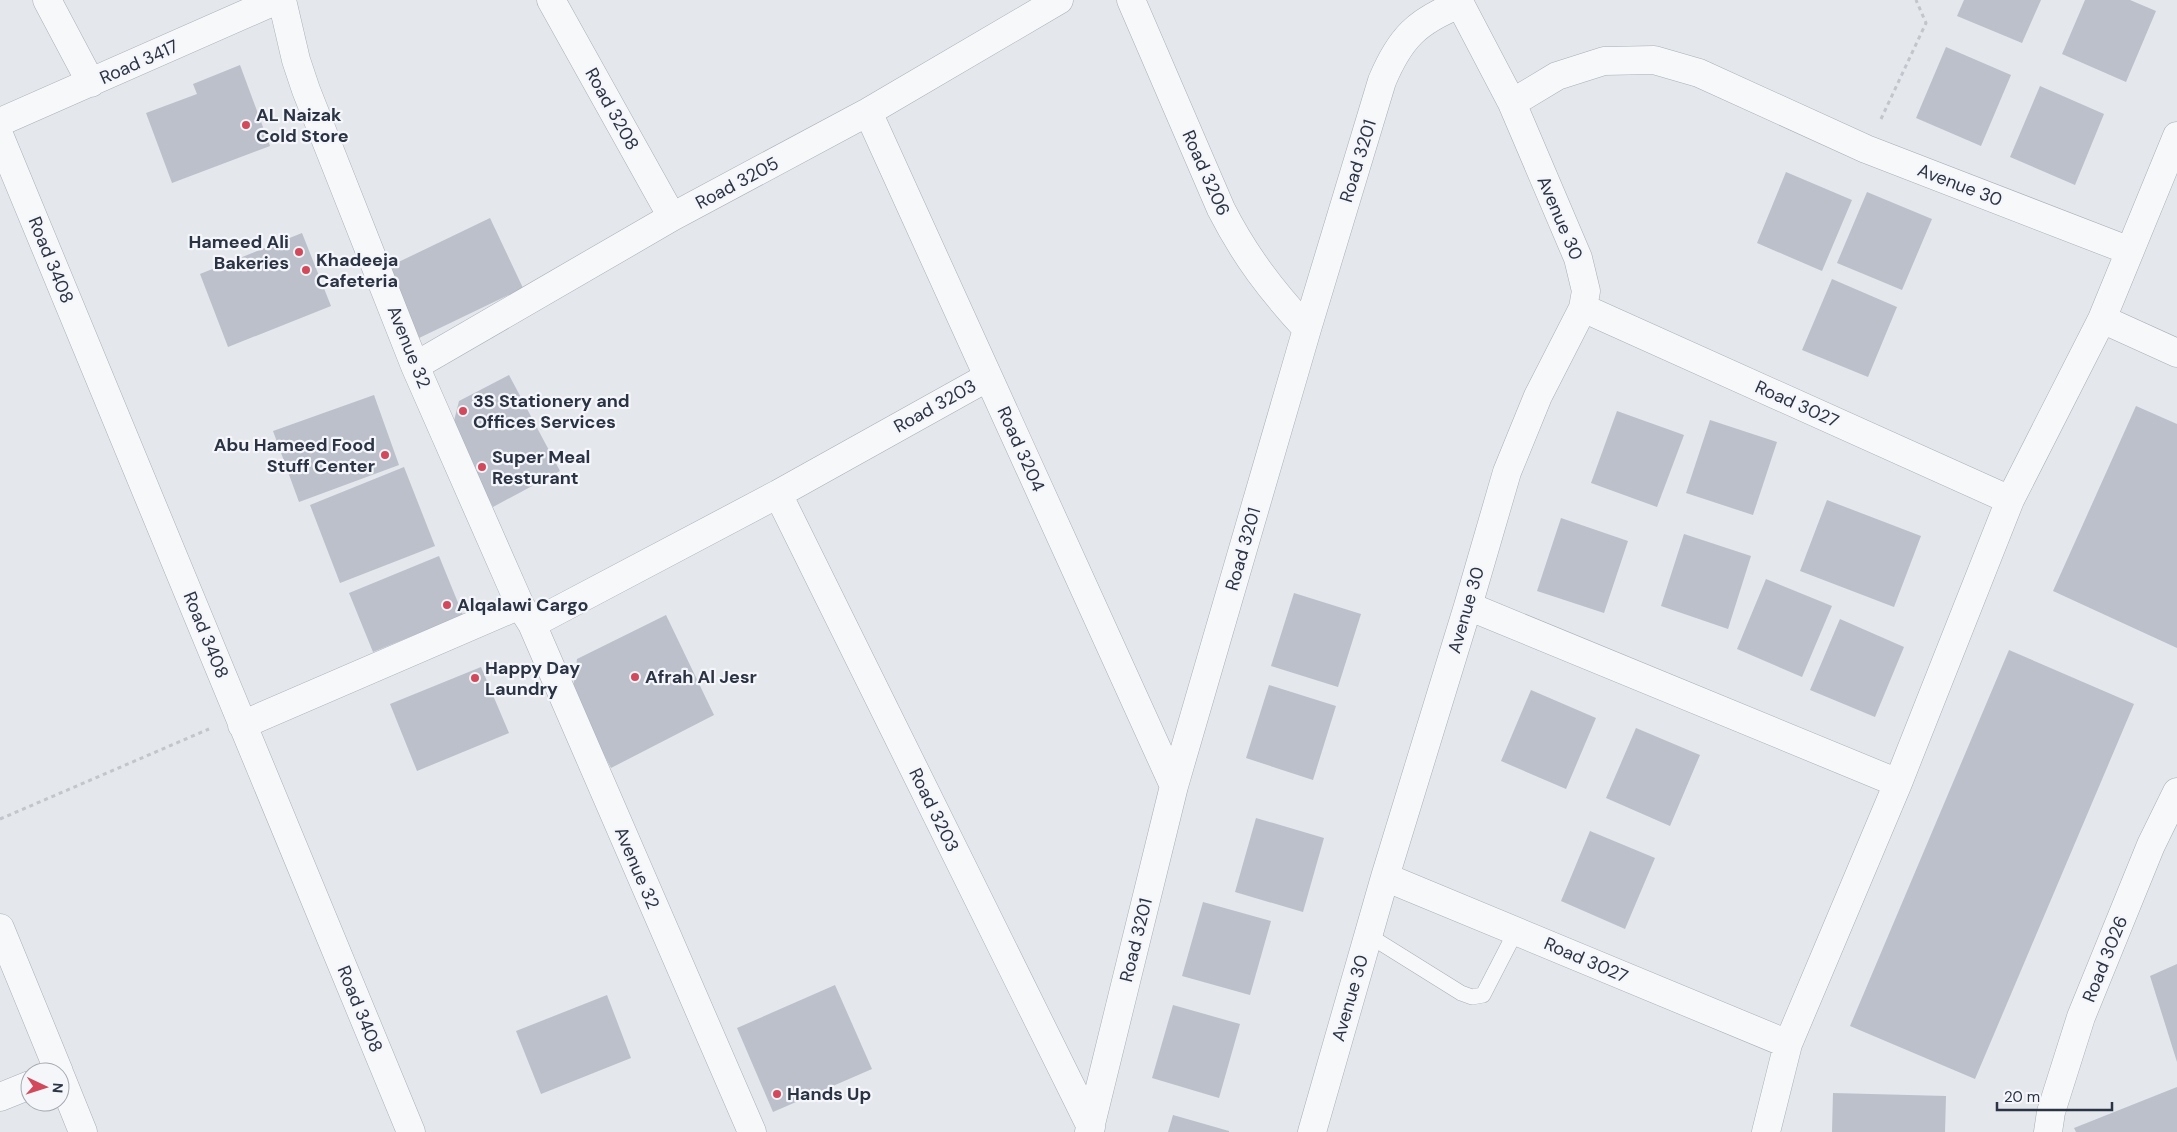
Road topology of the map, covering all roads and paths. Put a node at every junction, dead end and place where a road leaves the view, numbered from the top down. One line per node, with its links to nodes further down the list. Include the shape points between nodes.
1 (48, 0): 9 (street)
2 (277, 0): 9 (street, Road 3417)
3 (282, 0): 22 (street, Avenue 32, via 306,90)
4 (551, 0): 16 (street, Road 3208)
5 (1059, 0): 11 (street, Road 3205)
6 (1131, 0): 20 (street, Road 3206, via 1236,238 1253,266)
7 (1916, 0): 15 (path, via 1926,23)
8 (1459, 2): 10 (street, Avenue 30); 20 (street, Road 3201, via 1416,27 1390,61)
9 (91, 83): 12 (street, Road 3417)
10 (1512, 103): 15 (street, Avenue 30, via 1557,76 1604,61 1654,60 1699,73); 18 (street, Avenue 30, via 1578,258 1586,291)
11 (868, 112): 16 (street, Road 3205); 23 (street, Road 3204)
12 (0, 122)
13 (2177, 136): 17 (street)
14 (0, 138): 28 (street, Road 3408)
15 (1866, 149): 17 (street, Avenue 30)
16 (672, 218): 22 (street, Road 3205)
17 (2130, 251): 19 (street)
18 (1583, 308): 25 (street, Road 3027); 26 (street, Avenue 30, via 1521,434 1494,513)
19 (2102, 319): 21 (street); 25 (street)
20 (1307, 329): 30 (street, Road 3201)
21 (2177, 353)
22 (415, 366): 27 (street, Avenue 32)
23 (988, 377): 24 (street, Road 3203); 30 (street, Road 3204)
24 (778, 494): 27 (street, Road 3203); 42 (street, Road 3203)
25 (2010, 500): 29 (street)
26 (1468, 606): 29 (street); 33 (street, Avenue 30)
27 (526, 615): 28 (street); 45 (street, Avenue 32)
28 (241, 720): 32 (path); 44 (street, Road 3408)
29 (1898, 783): 37 (street)
30 (1174, 786): 42 (street, Road 3201)
31 (2177, 792): 48 (street, Road 3026, via 2151,845 2081,1017 2051,1112)
32 (0, 820)
33 (1384, 877): 35 (street, Road 3027); 36 (street, Avenue 30)
34 (0, 928): 38 (street)
35 (1516, 931): 36 (lane, via 1482,995 1472,997); 37 (street, Road 3027)
36 (1368, 935): 46 (street, Avenue 30)
37 (1788, 1044): 47 (street)
38 (54, 1062)
39 (20, 1089): 40 (street)
40 (0, 1097)
41 (70, 1100): 43 (street)
42 (1090, 1129)
43 (84, 1132)
44 (410, 1132)
45 (752, 1132)
46 (1312, 1132)
47 (1766, 1132)
48 (2048, 1132)

